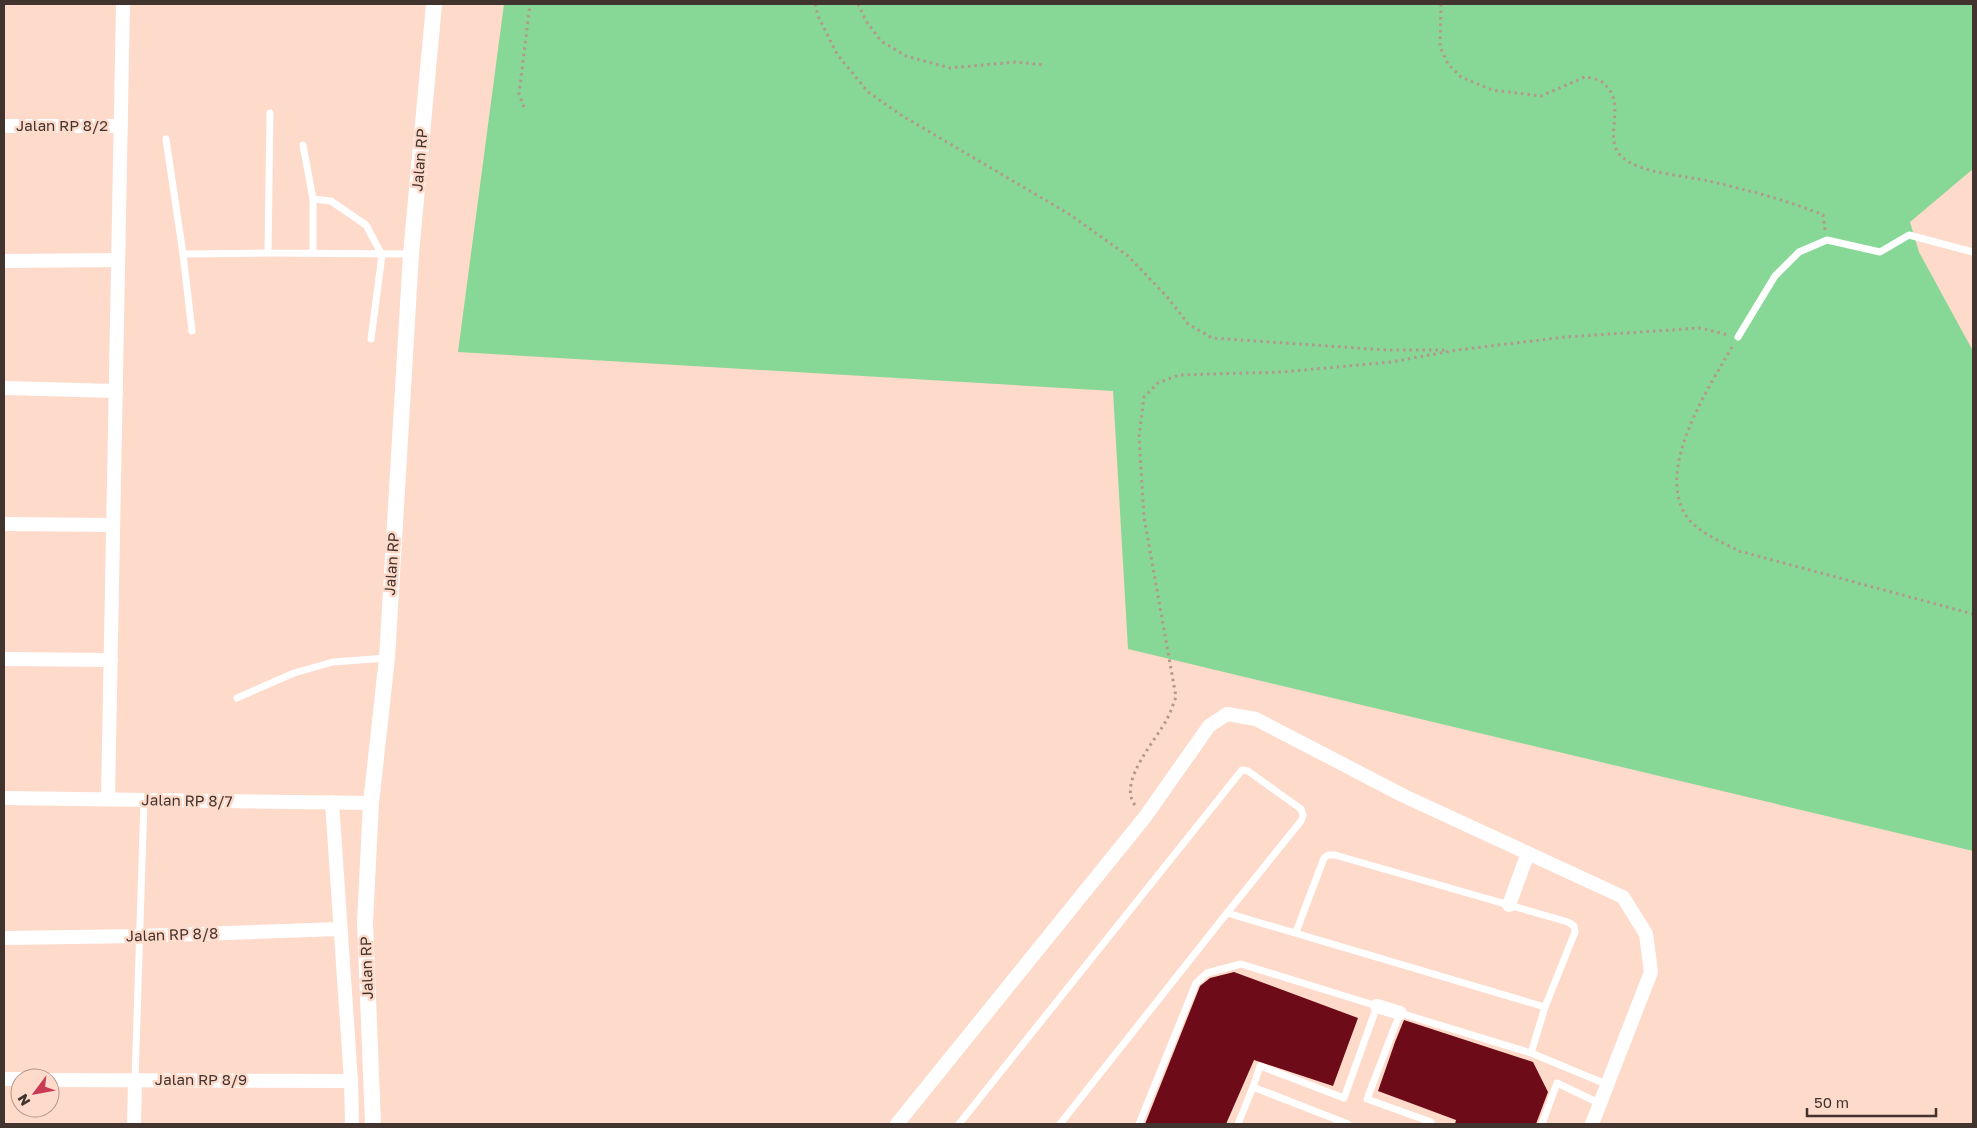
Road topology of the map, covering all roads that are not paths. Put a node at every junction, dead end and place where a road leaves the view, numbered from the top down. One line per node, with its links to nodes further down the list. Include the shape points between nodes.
1 (123, 4): 5 (street)
2 (434, 4): 13 (street, Jalan RP)
3 (270, 113): 10 (lane)
4 (4, 126): 5 (street, Jalan RP 8/2)
5 (121, 126): 15 (street)
6 (166, 139): 12 (lane)
7 (304, 145): 8 (lane)
8 (313, 199): 11 (lane); 14 (lane, via 331,201 366,225)
9 (1973, 252): 18 (lane, via 1909,235 1880,252 1827,240 1799,252 1775,276)
10 (268, 253): 11 (lane); 12 (lane)
11 (312, 253): 14 (lane)
12 (183, 254): 17 (lane)
13 (412, 254): 14 (lane); 24 (street, Jalan RP)
14 (382, 255): 19 (lane)
15 (118, 260): 16 (street); 21 (street)
16 (4, 261)
17 (192, 331)
18 (1738, 337)
19 (371, 339)
20 (4, 388): 21 (street)
21 (116, 391): 23 (street)
22 (4, 524): 23 (street)
23 (113, 525): 26 (street)
24 (386, 658): 27 (lane, via 332,662 294,673); 32 (street, Jalan RP)
25 (4, 659): 26 (street)
26 (111, 660): 29 (street)
27 (237, 698)
28 (4, 798): 29 (street, Jalan RP 8/7)
29 (108, 799): 30 (street, Jalan RP 8/7)
30 (144, 800): 31 (street, Jalan RP 8/7); 38 (lane)
31 (332, 802): 32 (street, Jalan RP 8/7); 36 (street)
32 (371, 803): 52 (street, Jalan RP, via 365,922)
33 (1528, 853): 34 (street); 47 (street, via 1623,897 1646,934 1651,972); 53 (street, via 1404,796 1256,719 1227,714 1209,726 1145,817)
34 (1509, 905): 37 (lane, via 1328,855 1324,858); 41 (lane, via 1574,926 1575,932)
35 (1227, 913): 37 (lane); 54 (lane, via 1302,815 1300,809 1248,771 1242,770); 55 (lane)
36 (340, 929): 38 (street, Jalan RP 8/8); 46 (street)
37 (1296, 932): 41 (lane)
38 (140, 936): 39 (street, Jalan RP 8/8); 45 (lane)
39 (4, 938)
40 (1377, 1006): 42 (street); 48 (lane, via 1344,1098 1260,1066); 56 (lane, via 1240,964 1206,973 1196,983)
41 (1545, 1007): 43 (lane)
42 (1400, 1013): 43 (lane); 59 (lane, via 1367,1098)
43 (1531, 1053): 47 (lane)
44 (60, 1080): 45 (street, Jalan RP 8/9)
45 (135, 1080): 46 (street, Jalan RP 8/9); 50 (street)
46 (351, 1081): 51 (street)
47 (1606, 1084): 49 (street)
48 (1253, 1087): 57 (lane); 58 (lane)
49 (1599, 1103): 60 (lane, via 1557,1083); 61 (street)
50 (134, 1124)
51 (352, 1124)
52 (373, 1124)
53 (897, 1124)
54 (959, 1124)
55 (1060, 1124)
56 (1139, 1124)
57 (1238, 1124)
58 (1348, 1124)
59 (1430, 1124)
60 (1542, 1124)
61 (1592, 1124)

